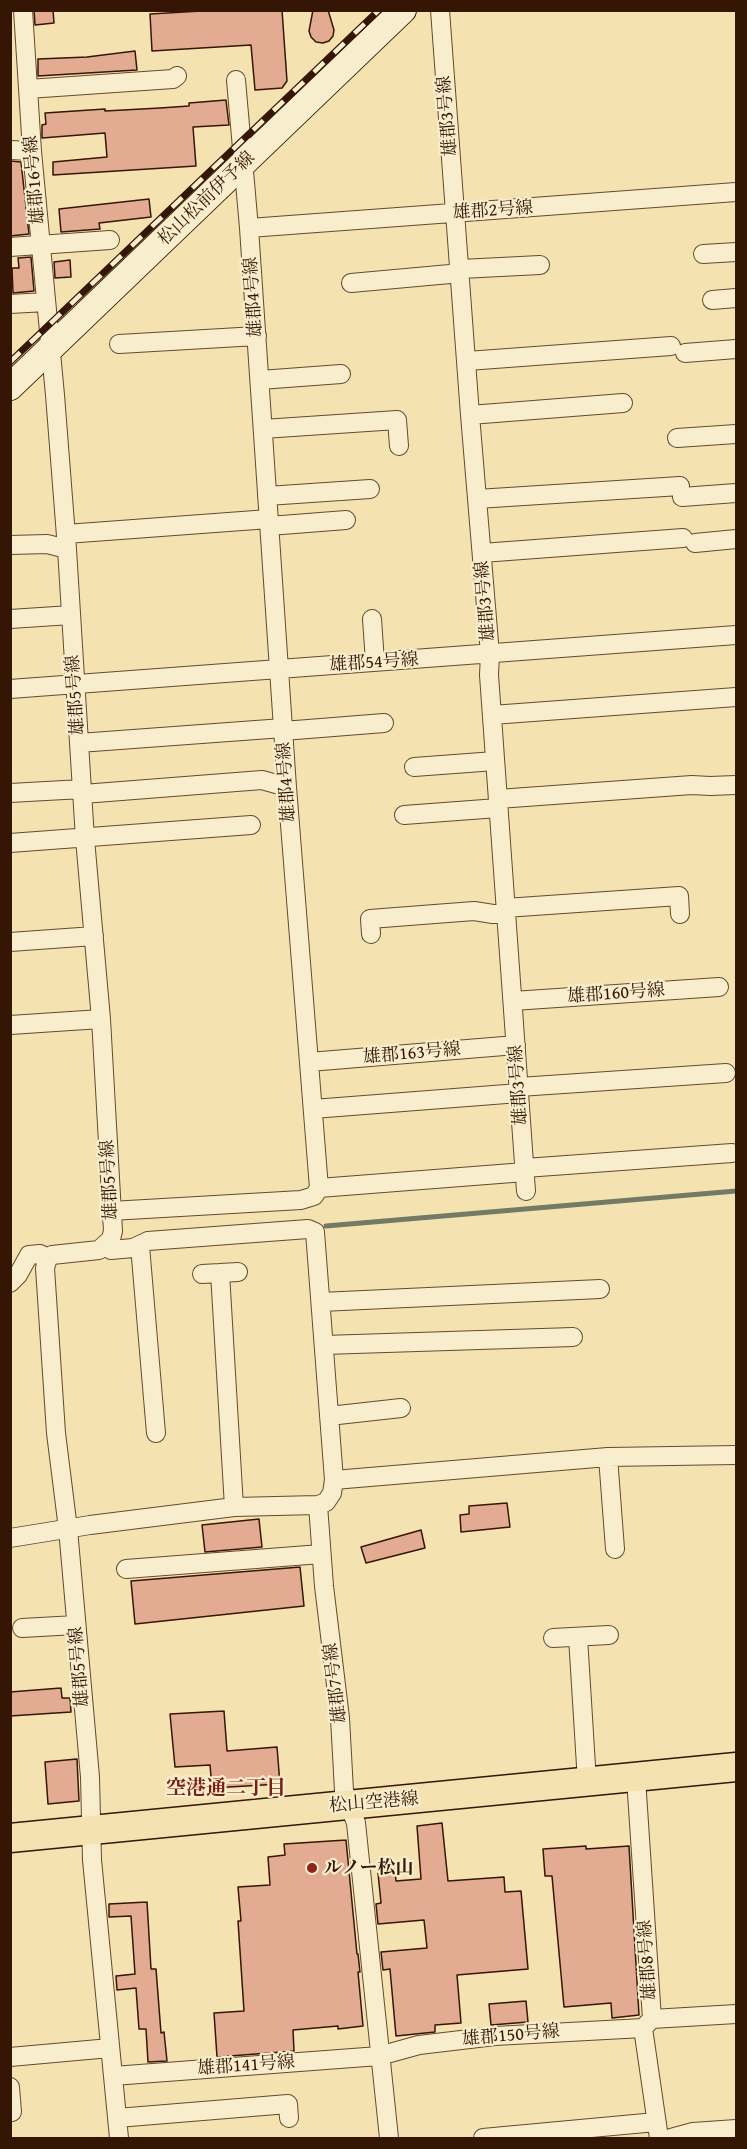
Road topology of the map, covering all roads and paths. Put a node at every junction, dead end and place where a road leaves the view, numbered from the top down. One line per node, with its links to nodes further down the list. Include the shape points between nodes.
1 (22, 10): 4 (street, 雄郡16号線)
2 (403, 10): 10 (main road, 松山松前伊予線)
3 (440, 10): 12 (street, 雄郡3号線)
4 (18, 45): 7 (street, 雄郡16号線)
5 (177, 76): 7 (street)
6 (236, 80): 10 (street, 雄郡4号線)
7 (22, 96): 9 (street, 雄郡16号線)
8 (10, 150): 9 (street)
9 (32, 151): 15 (street, 雄郡16号線)
10 (244, 163): 13 (street, 雄郡4号線); 28 (main road, 松山松前伊予線)
11 (736, 192): 12 (street, 雄郡2号線)
12 (457, 214): 13 (street, 雄郡2号線); 20 (street, 雄郡3号線)
13 (249, 228): 26 (street, 雄郡4号線)
14 (110, 240): 15 (street)
15 (41, 245): 16 (street); 24 (street, 雄郡16号線)
16 (10, 247)
17 (736, 252): 18 (street)
18 (703, 254)
19 (540, 265): 20 (street)
20 (461, 271): 21 (street); 30 (street, 雄郡3号線)
21 (351, 283)
22 (736, 298): 23 (street)
23 (712, 300)
24 (46, 302): 25 (street); 28 (street, 雄郡16号線)
25 (10, 304)
26 (256, 336): 27 (street); 32 (street, 雄郡4号線)
27 (126, 348)
28 (50, 349): 33 (main road, 松山松前伊予線); 47 (street, 雄郡5号線)
29 (736, 349): 30 (street)
30 (467, 361): 35 (street, 雄郡3号線)
31 (341, 374): 32 (street)
32 (260, 380): 36 (street, 雄郡4号線)
33 (10, 387)
34 (623, 403): 35 (street)
35 (470, 416): 43 (street, 雄郡3号線)
36 (263, 429): 39 (street, via 398,420); 42 (street, 雄郡4号線)
37 (736, 434): 38 (street)
38 (677, 438)
39 (399, 446)
40 (370, 489): 42 (street)
41 (736, 493): 43 (street, via 681,491)
42 (267, 496): 45 (street, 雄郡4号線)
43 (477, 499): 49 (street, 雄郡3号線)
44 (346, 520): 45 (street)
45 (269, 523): 47 (street); 56 (street, 雄郡4号線)
46 (736, 539): 49 (street)
47 (66, 541): 48 (street); 50 (street, 雄郡5号線)
48 (10, 545)
49 (482, 553): 54 (street, 雄郡3号線)
50 (71, 615): 51 (street); 57 (street, 雄郡5号線)
51 (10, 619)
52 (372, 619): 55 (street)
53 (736, 635): 54 (street, 雄郡54号線)
54 (490, 654): 55 (street, 雄郡54号線); 60 (street, 雄郡3号線)
55 (375, 662): 56 (street, 雄郡54号線)
56 (279, 670): 57 (street, 雄郡54号線); 62 (street, 雄郡4号線)
57 (75, 685): 58 (street, 雄郡54号線); 63 (street, 雄郡5号線)
58 (10, 689)
59 (732, 703): 60 (street)
60 (492, 715): 64 (street, 雄郡3号線)
61 (384, 723): 62 (street)
62 (283, 730): 63 (street); 67 (street, 雄郡4号線)
63 (79, 743): 68 (street, 雄郡5号線)
64 (495, 761): 65 (street); 70 (street, 雄郡3号線)
65 (414, 767)
66 (736, 784): 70 (street)
67 (287, 787): 68 (street, via 262,780); 85 (street, 雄郡4号線)
68 (82, 792): 69 (street); 73 (street, 雄郡5号線)
69 (10, 793)
70 (498, 804): 71 (street); 75 (street, 雄郡3号線)
71 (404, 815)
72 (251, 825): 73 (street)
73 (86, 839): 74 (street); 78 (street, 雄郡5号線)
74 (10, 843)
75 (506, 911): 76 (street, via 605,910 679,896); 77 (street, via 370,919); 81 (street, 雄郡3号線)
76 (680, 914)
77 (371, 934)
78 (94, 936): 79 (street); 82 (street, 雄郡5号線)
79 (10, 942)
80 (712, 993): 81 (street, 雄郡160号線, via 604,1003)
81 (513, 1001): 84 (street, 雄郡3号線)
82 (101, 1019): 83 (street); 93 (street, 雄郡5号線)
83 (10, 1024)
84 (516, 1045): 85 (street, 雄郡163号線); 87 (street, 雄郡3号線)
85 (309, 1062): 88 (street, 雄郡4号線)
86 (726, 1073): 87 (street)
87 (519, 1090): 88 (street); 90 (street, 雄郡3号線)
88 (313, 1109): 91 (street, 雄郡4号線)
89 (732, 1153): 90 (street)
90 (525, 1170): 91 (street); 92 (street, 雄郡3号線)
91 (319, 1188): 93 (street, via 314,1196 302,1200)
92 (526, 1191)
93 (111, 1211): 94 (street, 雄郡5号線, via 113,1232)
94 (106, 1246): 95 (street, via 111,1250); 96 (street, 雄郡5号線, via 57,1253)
95 (140, 1246): 100 (street, via 148,1241 308,1229 315,1232); 105 (street)
96 (48, 1258): 98 (street, via 29,1255); 111 (street, 雄郡5号線, via 45,1268 56,1433)
97 (202, 1274): 110 (street, via 229,1272)
98 (10, 1283)
99 (600, 1289): 100 (street)
100 (321, 1302): 102 (street)
101 (566, 1342): 102 (street)
102 (324, 1345): 104 (street)
103 (401, 1408): 104 (street)
104 (329, 1416): 108 (street)
105 (156, 1433)
106 (736, 1455): 107 (street)
107 (608, 1456): 108 (street); 113 (street)
108 (334, 1480): 109 (street, via 332,1493)
109 (318, 1505): 110 (street); 114 (street, 雄郡7号線)
110 (234, 1508): 111 (street)
111 (68, 1529): 112 (street); 116 (street, 雄郡5号線)
112 (10, 1538)
113 (615, 1549)
114 (321, 1554): 115 (street); 124 (street, 雄郡7号線, via 340,1718 344,1791)
115 (126, 1569)
116 (76, 1625): 117 (street); 125 (street, 雄郡5号線)
117 (22, 1628)
118 (609, 1635): 119 (street)
119 (578, 1637): 120 (street); 123 (street)
120 (553, 1638)
121 (736, 1767): 122 (main road, 松山空港線)
122 (636, 1778): 123 (main road, 松山空港線); 128 (street, 雄郡8号線)
123 (587, 1782): 124 (main road, 松山空港線)
124 (350, 1805): 125 (main road, 松山空港線); 130 (street, 雄郡7号線, via 356,1822)
125 (92, 1829): 126 (main road, 松山空港線); 129 (street, 雄郡5号線)
126 (10, 1838)
127 (736, 2014): 128 (street, 雄郡150号線)
128 (648, 2024): 130 (street, 雄郡150号線, via 419,2045); 138 (street, 雄郡8号線)
129 (110, 2048): 131 (street); 132 (street, 雄郡5号線)
130 (379, 2056): 132 (street, 雄郡141号線); 140 (street, 雄郡7号線)
131 (10, 2057)
132 (113, 2076): 136 (street, 雄郡5号線)
133 (10, 2087): 135 (street)
134 (289, 2111): 136 (street)
135 (10, 2112)
136 (117, 2118): 139 (street, 雄郡5号線)
137 (736, 2129): 142 (street, via 693,2132)
138 (658, 2130): 141 (street, via 610,2125)
139 (119, 2139)
140 (389, 2139)
141 (483, 2139)
142 (671, 2139)

